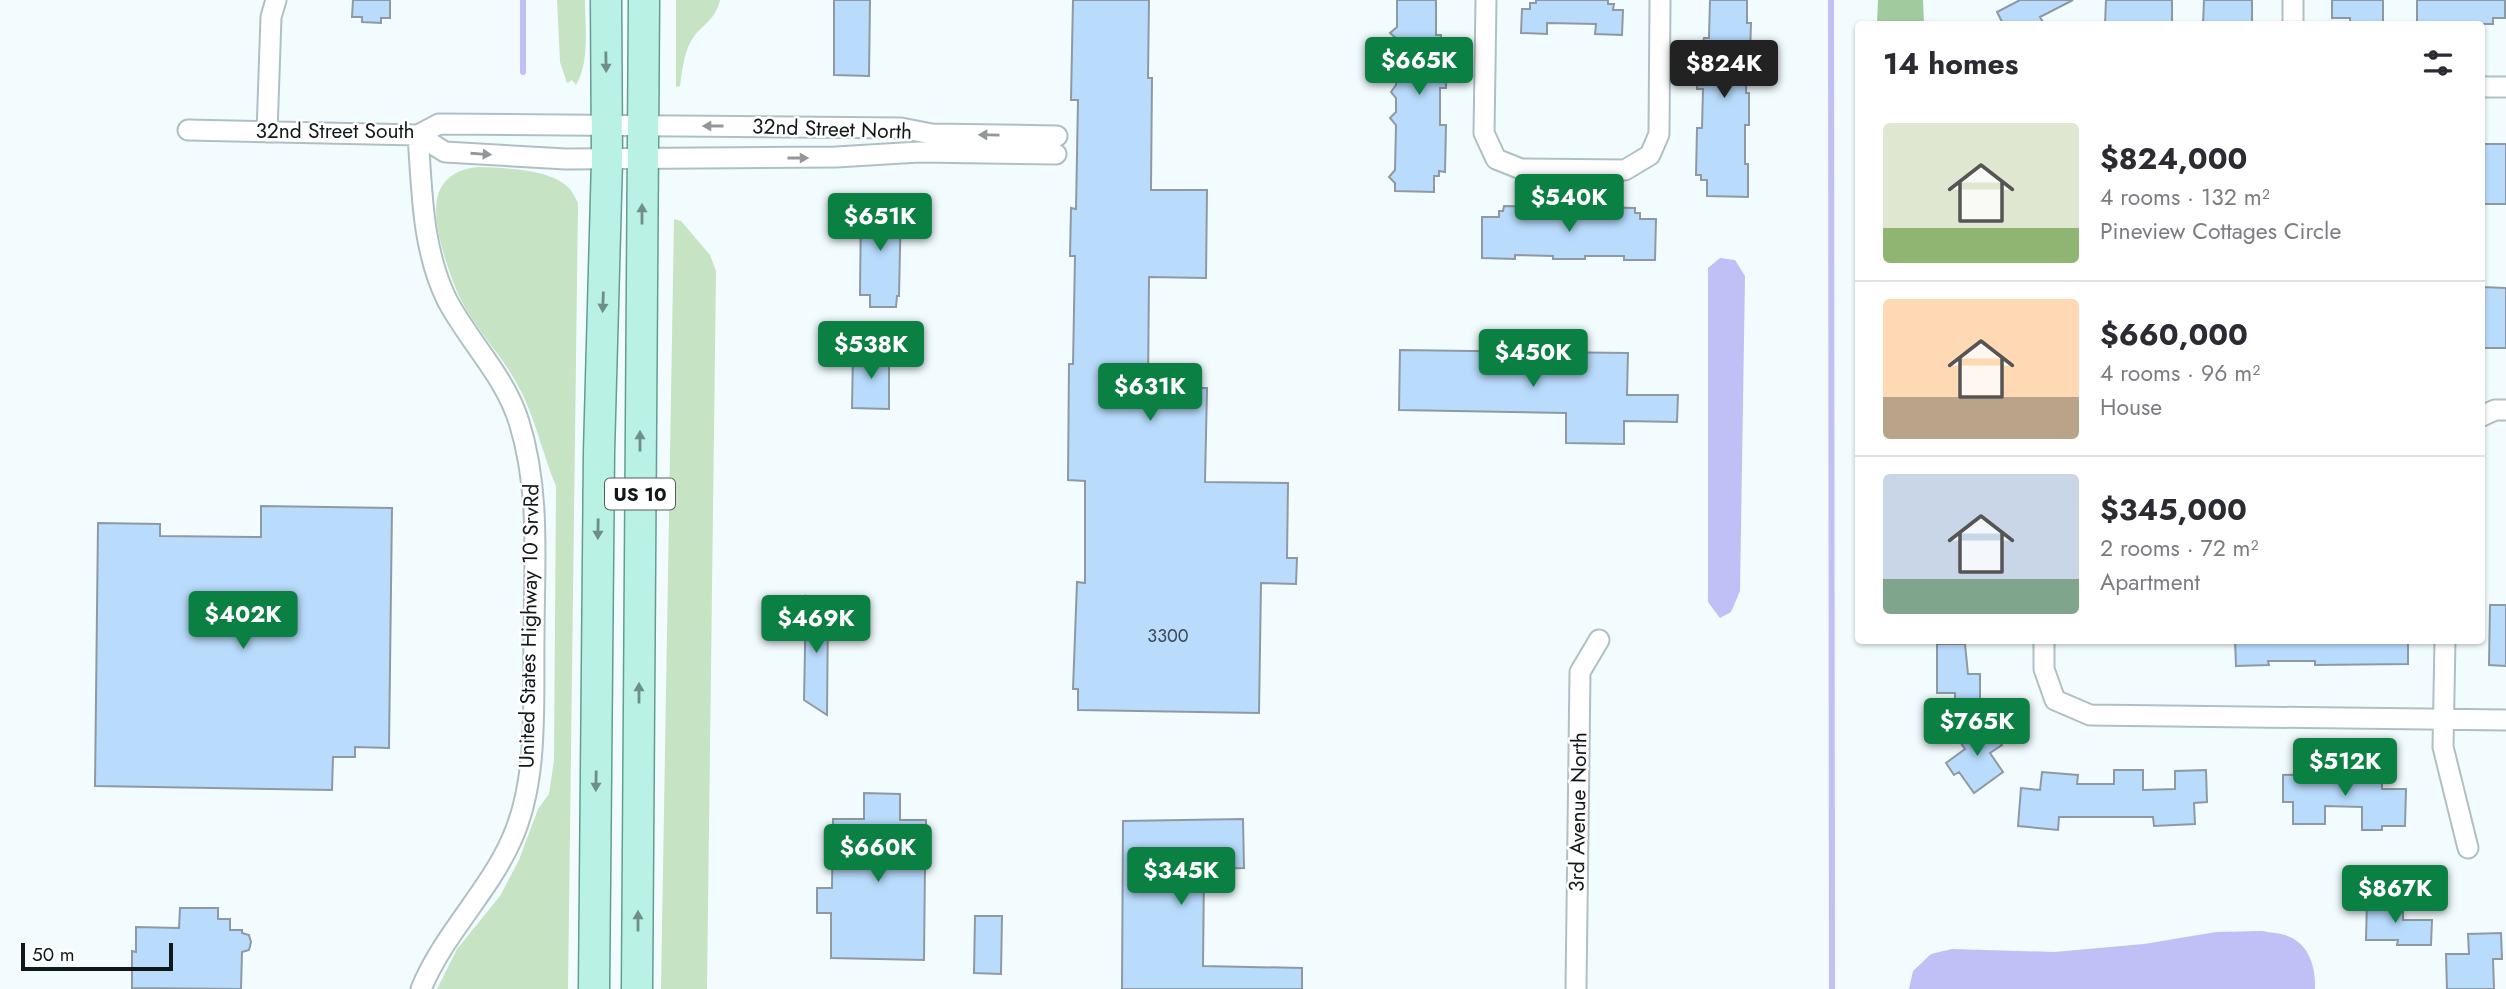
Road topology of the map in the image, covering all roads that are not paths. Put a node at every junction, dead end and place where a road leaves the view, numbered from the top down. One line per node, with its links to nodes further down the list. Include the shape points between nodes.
1 (276, 0): 13 (street, via 271,17)
2 (606, 0): 10 (main road, US 10, one-way to 10)
3 (644, 0): 11 (main road, US 10)
4 (1486, 0): 5 (street, via 1484,133 1496,159 1521,169 1625,170 1650,155 1659,134)
5 (1660, 0)
6 (2293, 0): 7 (street)
7 (2293, 21)
8 (2485, 87): 9 (street)
9 (2506, 87)
10 (607, 125): 11 (street, 32nd Street North); 14 (street, 32nd Street South, via 439,124); 15 (main road, US 10)
11 (642, 125): 16 (main road, US 10); 16 (street, 32nd Street North, one-way to 11, via 836,158 1057,145 889,128)
12 (188, 130): 13 (street, 32nd Street South)
13 (267, 132): 14 (street, 32nd Street South)
14 (418, 135): 15 (street, 32nd Street North, one-way to 15, via 445,152); 25 (street, United States Highway 10 SrvRd, via 425,226 435,269 453,311 495,372 519,421 533,483 535,529 533,725 523,807 496,870 436,956)
15 (607, 160): 16 (street, 32nd Street North); 26 (main road, US 10, one-way to 26)
16 (642, 160): 27 (main road, US 10, one-way to 16)
17 (2506, 410): 18 (street)
18 (2485, 415)
19 (1599, 640): 28 (street, 3rd Avenue North, via 1580,672)
20 (2044, 644): 22 (street, via 2044,669 2055,700 2090,715)
21 (2445, 644): 22 (street)
22 (2443, 719): 23 (street); 24 (street, via 2443,747)
23 (2506, 720)
24 (2468, 848)
25 (421, 989)
26 (594, 989)
27 (638, 989)
28 (1576, 989)

